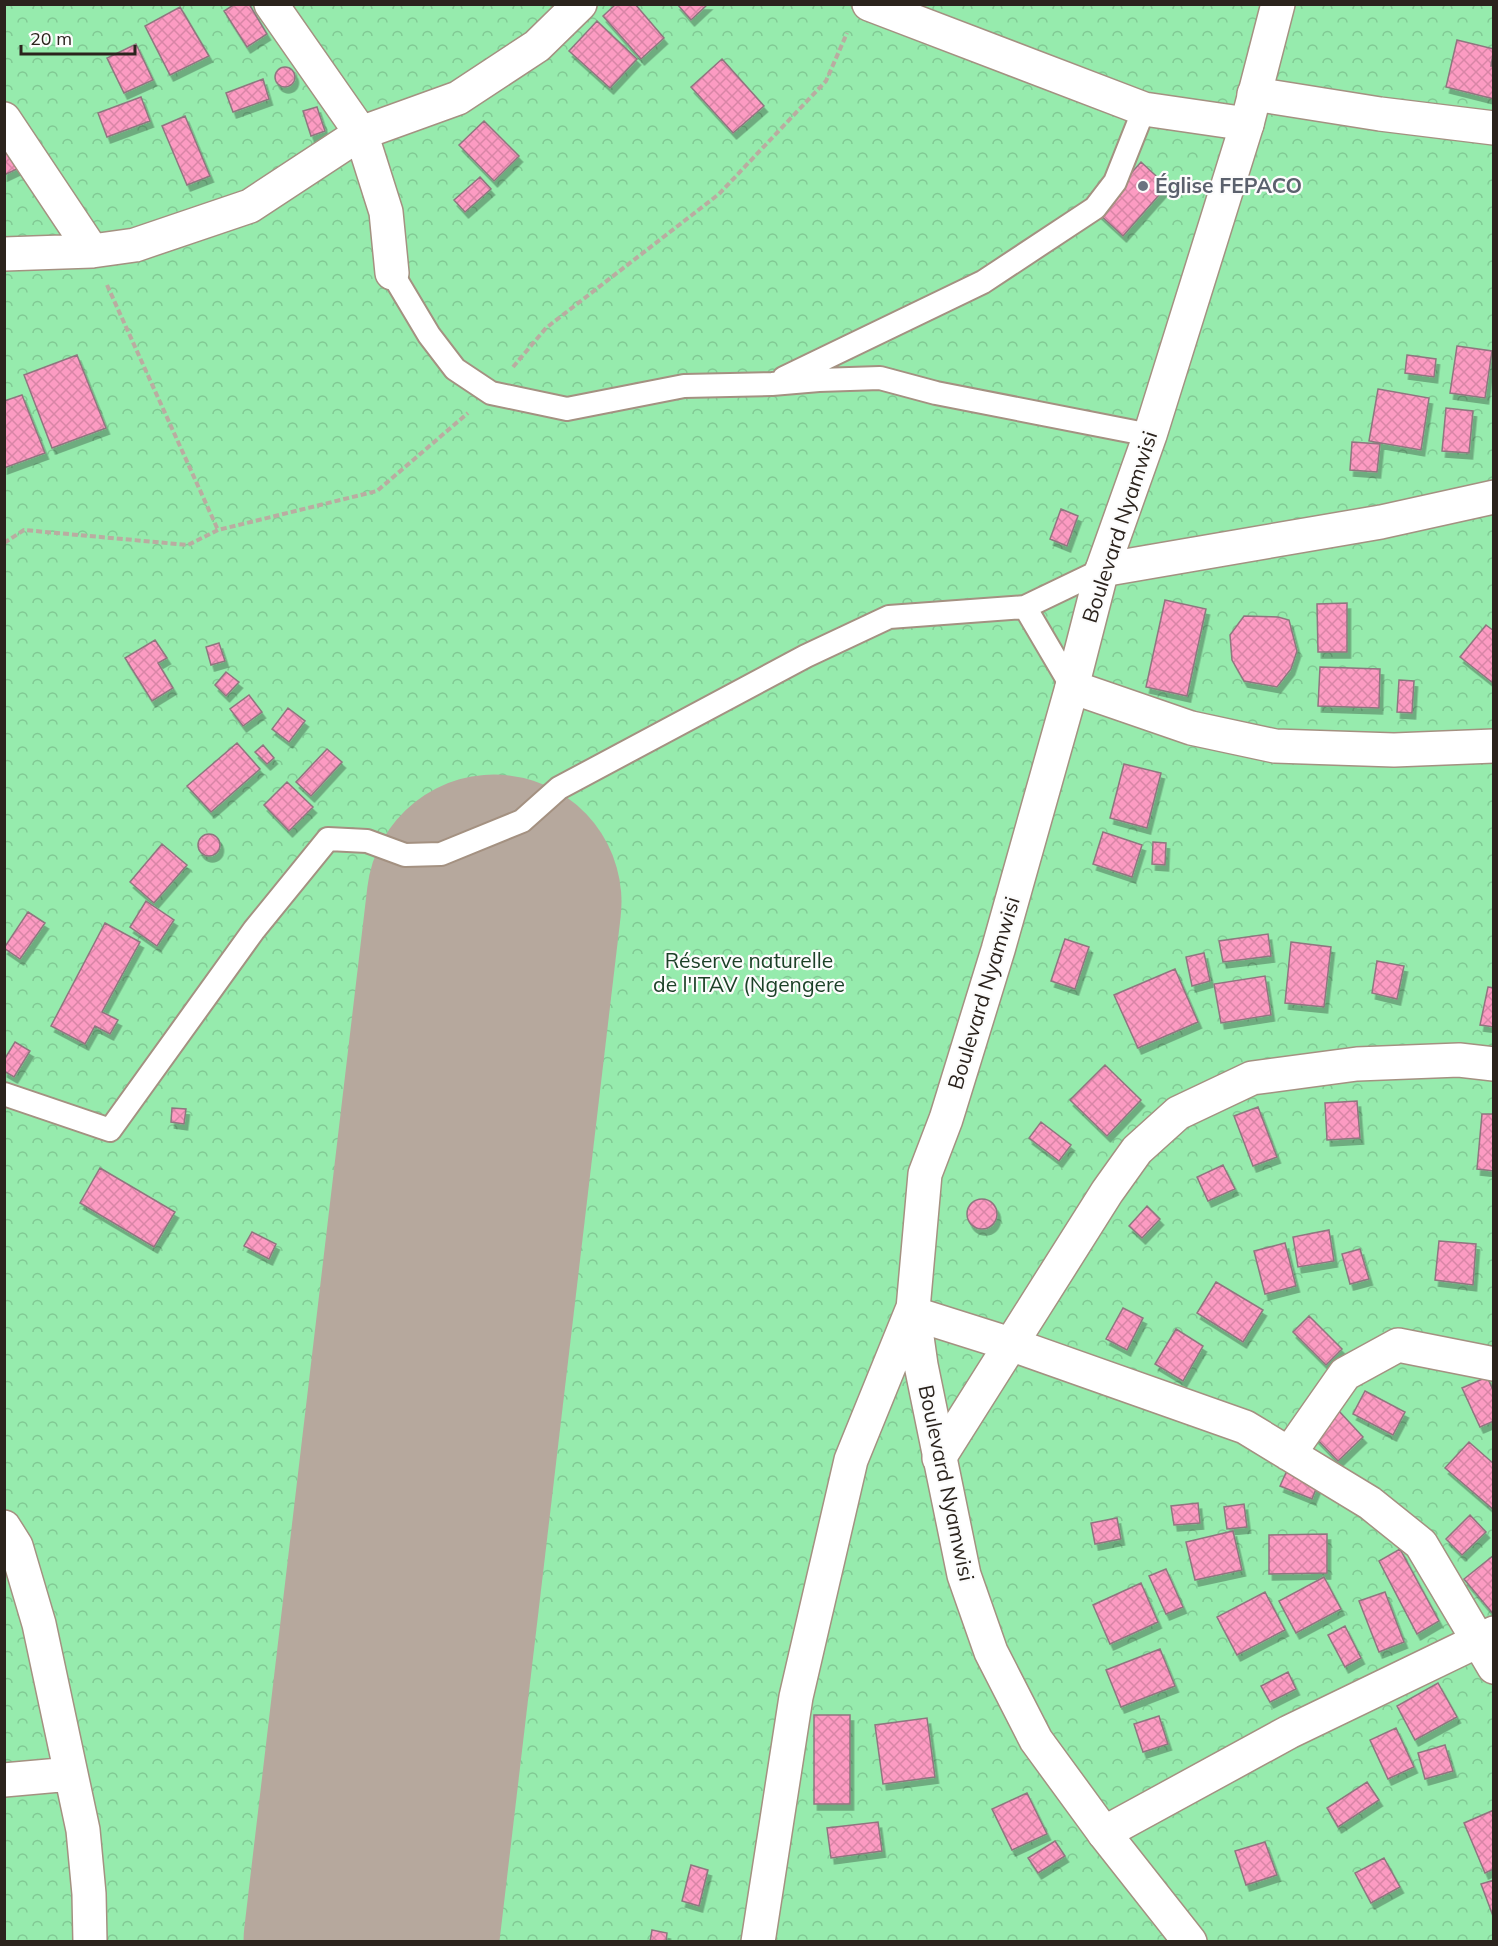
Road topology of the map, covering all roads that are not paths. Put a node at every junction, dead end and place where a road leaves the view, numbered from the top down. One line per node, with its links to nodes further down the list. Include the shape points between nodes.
1 (271, 4): 9 (street)
2 (580, 4): 9 (street, via 537,46 458,98)
3 (869, 4): 5 (street)
4 (1278, 4): 6 (street, Boulevard Nyamwisi)
5 (1144, 109): 6 (street); 13 (lane, via 1114,182 1095,208 983,282)
6 (1250, 109): 8 (street, via 1380,114); 14 (street, Boulevard Nyamwisi)
7 (4, 119): 10 (street)
8 (1494, 128)
9 (361, 133): 10 (street, via 250,206 135,244); 12 (street, via 386,212)
10 (92, 251): 11 (street)
11 (4, 254)
12 (392, 273): 13 (lane, via 454,369 491,393 567,409 684,386)
13 (772, 384): 14 (lane, via 880,378 936,393)
14 (1150, 435): 16 (street, Boulevard Nyamwisi)
15 (1494, 497): 16 (street, via 1381,522)
16 (1102, 570): 17 (lane); 18 (street, Boulevard Nyamwisi)
17 (1025, 607): 18 (lane); 21 (lane, via 889,617 796,661 559,788 522,820 441,854 405,855 366,841 328,839 254,930 110,1130)
18 (1072, 687): 19 (street, via 1191,728 1275,746 1394,750); 22 (street, Boulevard Nyamwisi, via 998,950 925,1174)
19 (1494, 746)
20 (1494, 1064): 23 (street, via 1459,1060 1357,1064 1252,1078 1178,1113 1137,1150)
21 (4, 1094)
22 (914, 1312): 23 (street); 26 (street, Boulevard Nyamwisi); 33 (street, via 852,1460 795,1697)
23 (1010, 1344): 25 (street, via 1245,1427); 26 (street)
24 (1494, 1364): 25 (street, via 1398,1345 1345,1374)
25 (1289, 1454): 28 (street, via 1370,1503 1421,1544)
26 (939, 1458): 31 (street, Boulevard Nyamwisi, via 964,1575 991,1652 1036,1740)
27 (4, 1527): 29 (street, via 16,1546 39,1624)
28 (1488, 1647): 31 (street, via 1289,1732)
29 (71, 1774): 30 (street); 32 (street, via 83,1830)
30 (4, 1780)
31 (1104, 1833): 34 (street, Boulevard Nyamwisi)
32 (90, 1941)
33 (758, 1941)
34 (1190, 1941)

